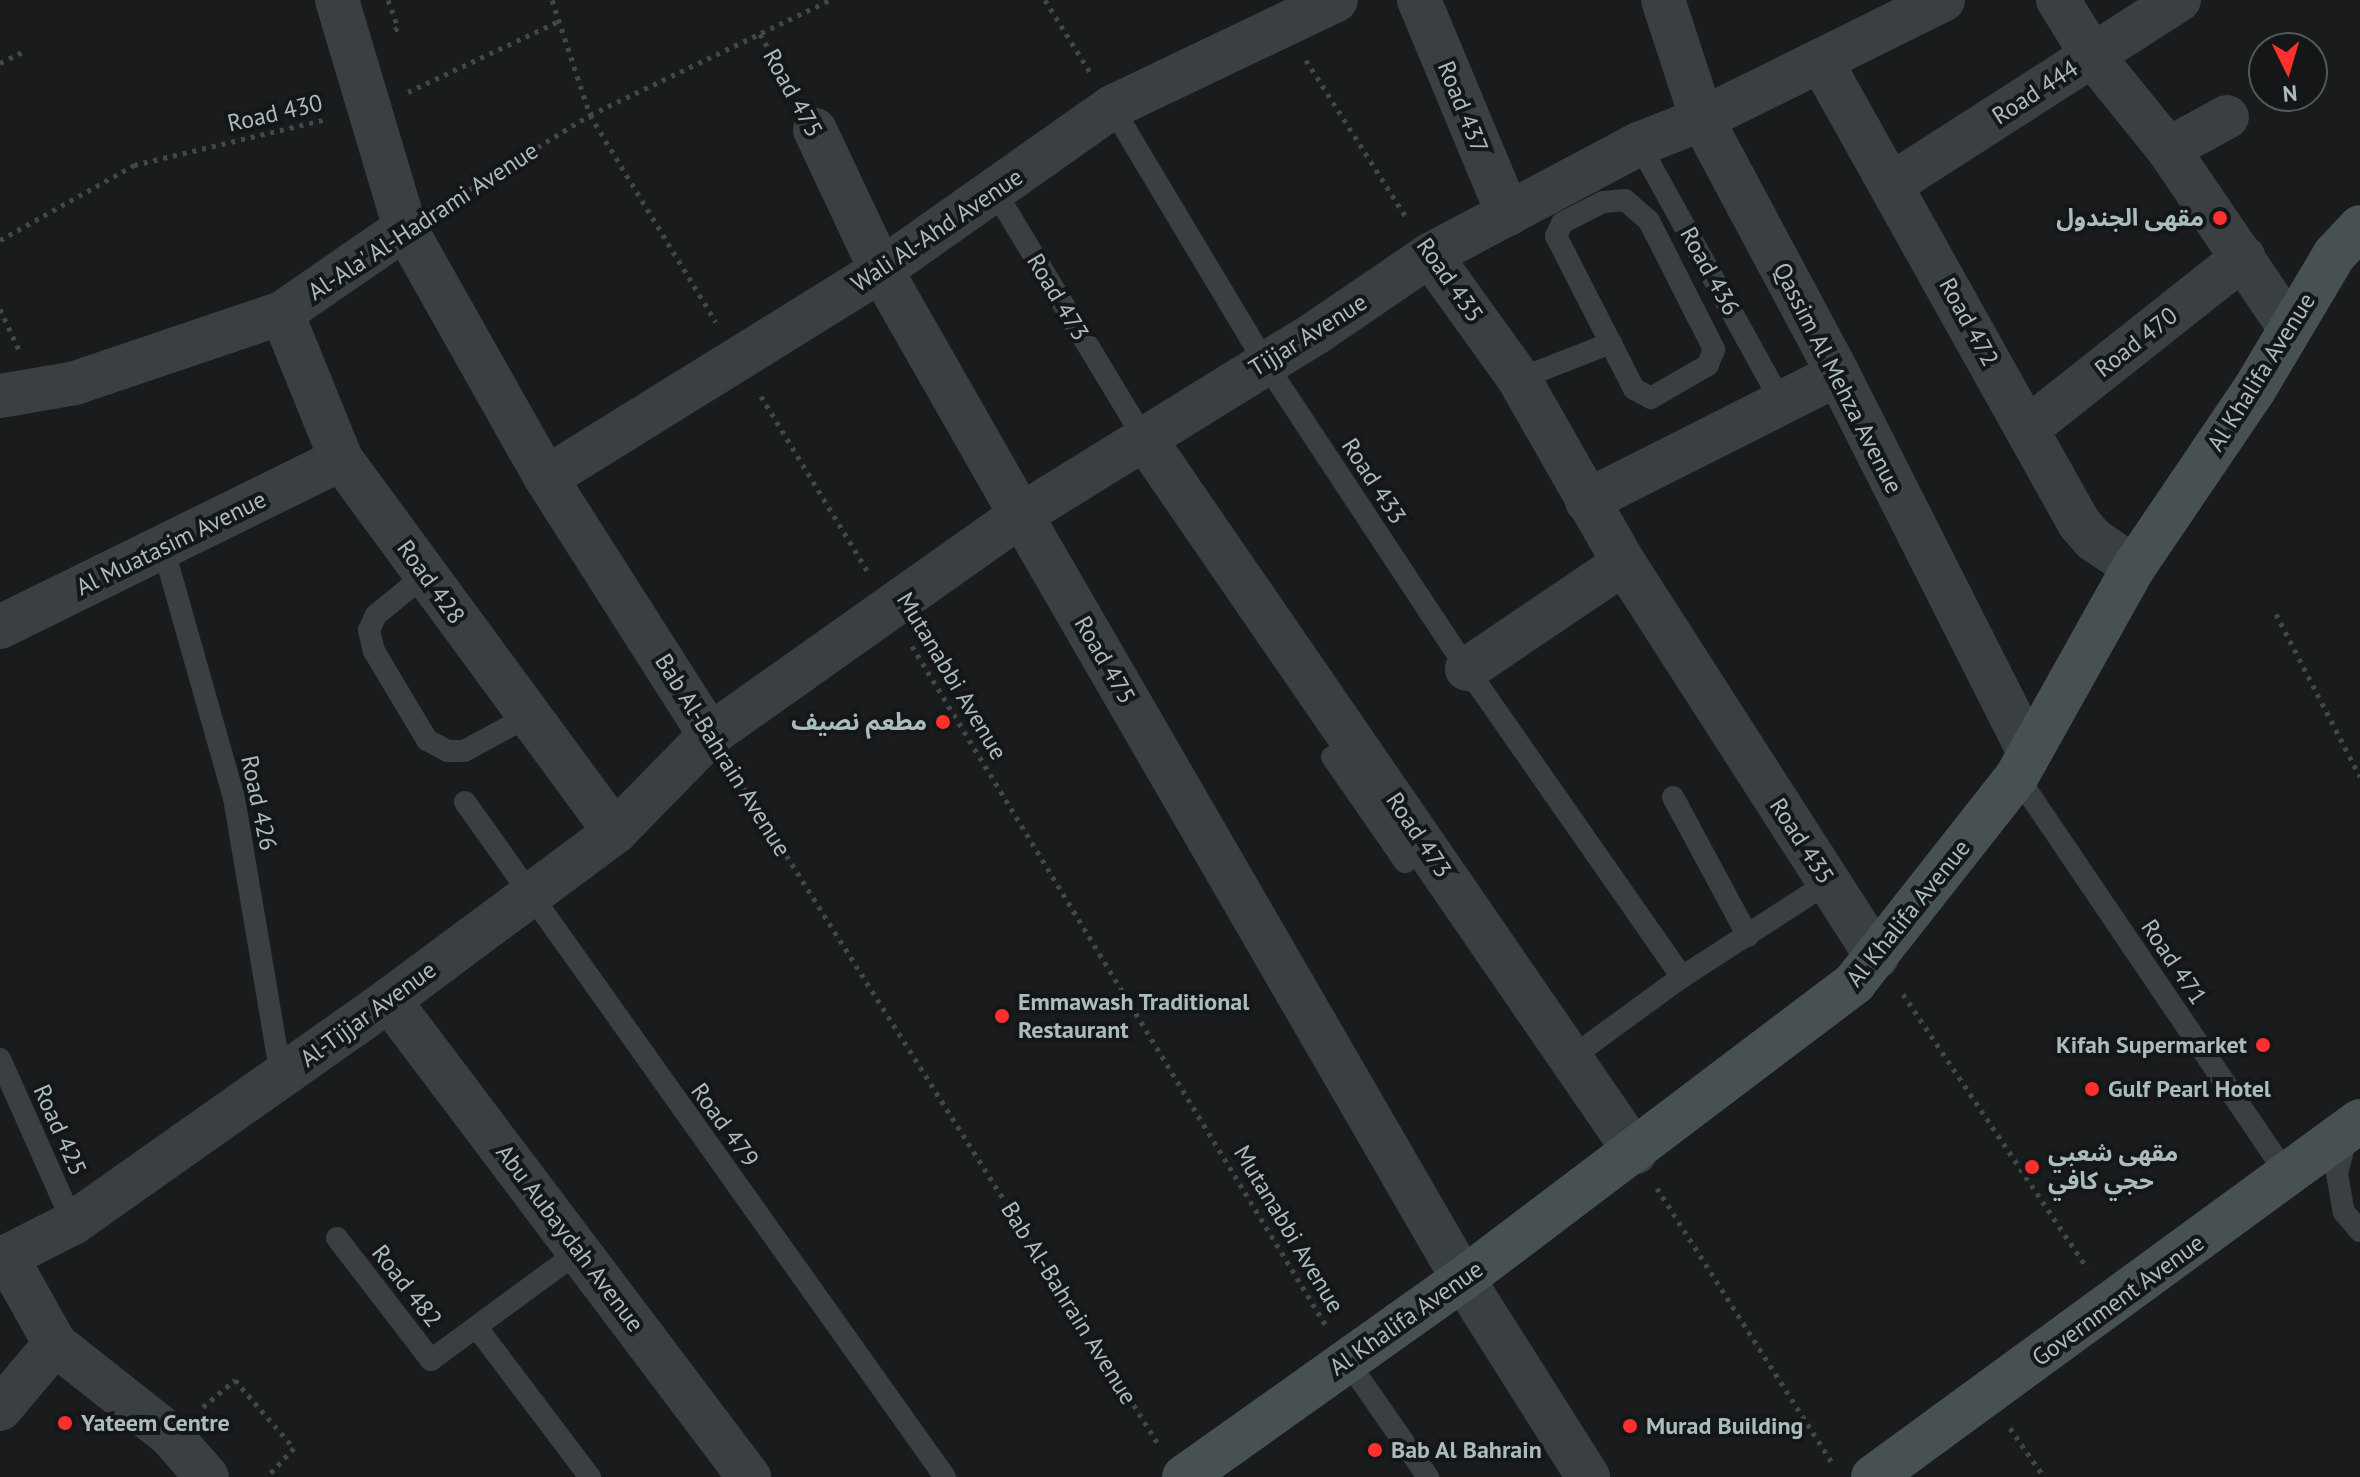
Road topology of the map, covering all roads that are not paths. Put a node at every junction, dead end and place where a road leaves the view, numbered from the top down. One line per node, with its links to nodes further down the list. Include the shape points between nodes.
1 (337, 0): 21 (street, Bab Al-Bahrain Avenue)
2 (1336, 0): 11 (street, Wali Al-Ahd Avenue)
3 (1419, 0): 19 (street, Road 437)
4 (1663, 0): 13 (street, Qassim Al Mehza Avenue)
5 (1943, 0): 8 (street, Tijjar Avenue)
6 (2058, 0): 9 (street)
7 (2179, 0): 9 (street, Road 444)
8 (1892, 12): 10 (street, Tijjar Avenue)
9 (2092, 55): 16 (street); 17 (street, Road 444)
10 (1821, 61): 13 (street, Tijjar Avenue); 17 (street, Road 472)
11 (1112, 107): 18 (street, Wali Al-Ahd Avenue); 28 (lane, Road 433)
12 (2227, 117): 16 (street)
13 (1702, 119): 15 (street, Tijjar Avenue); 29 (street, Qassim Al Mehza Avenue)
14 (815, 130): 24 (street, Road 475)
15 (1639, 144): 19 (street, Tijjar Avenue); 32 (lane, Road 436)
16 (2168, 149): 23 (street)
17 (1892, 184): 33 (street, Road 472)
18 (996, 193): 24 (street, Wali Al-Ahd Avenue); 34 (lane, Road 473)
19 (1508, 214): 22 (street, Tijjar Avenue)
20 (2360, 227): 26 (street, Al Khalifa Avenue, via 2334,255)
21 (405, 228): 25 (street, Al-Ala' Al-Hadrami Avenue); 36 (street, Bab Al-Bahrain Avenue)
22 (1430, 255): 28 (street, Tijjar Avenue); 30 (street, Road 435)
23 (2244, 257): 26 (street); 33 (street, Road 470)
24 (881, 270): 36 (street, Wali Al-Ahd Avenue); 38 (street, Road 475)
25 (282, 313): 31 (street, Al-Ala' Al-Hadrami Avenue, via 75,383); 35 (street, Road 428)
26 (2289, 327): 41 (street, Al Khalifa Avenue, via 2254,390)
27 (1611, 343): 27 (lane, via 1556,236 1562,223 1603,202 1625,200 1649,221 1714,349 1708,365 1651,398 1634,389); 30 (lane)
28 (1264, 361): 34 (street, Tijjar Avenue); 44 (lane, Road 433)
29 (1838, 374): 32 (street); 48 (street, Qassim Al Mehza Avenue)
30 (1519, 379): 37 (street, Road 435)
31 (0, 396)
32 (1780, 399): 37 (street)
33 (2028, 428): 41 (street, Road 472, via 2085,532)
34 (1144, 438): 38 (street, Tijjar Avenue); 51 (street, Road 473)
35 (341, 459): 39 (street, Al Muatasim Avenue); 42 (street, Road 428)
36 (546, 478): 46 (street, Bab Al-Bahrain Avenue)
37 (1587, 501): 40 (street, Road 435)
38 (1021, 515): 46 (street, Tijjar Avenue); 71 (street, Road 475)
39 (163, 547): 43 (street, Al Muatasim Avenue); 62 (lane, Road 426, via 234,798)
40 (1624, 563): 44 (street); 54 (street, Road 435)
41 (2134, 567): 48 (street, Al Khalifa Avenue)
42 (426, 574): 45 (street, Road 428); 45 (lane, via 376,615 369,630 374,651 427,740 448,751 464,751)
43 (0, 627)
44 (1467, 669): 58 (lane, Road 433)
45 (529, 716): 52 (street, Road 428)
46 (710, 735): 52 (street, Al-Tijjar Avenue)
47 (1332, 757): 51 (lane)
48 (2023, 763): 57 (street, Al Khalifa Avenue); 65 (lane, Road 471)
49 (1673, 797): 56 (lane)
50 (465, 802): 55 (lane, Road 479)
51 (1384, 807): 53 (lane); 61 (street, Road 473)
52 (615, 832): 55 (street, Al-Tijjar Avenue)
53 (1405, 862)
54 (1829, 882): 56 (lane); 57 (street, Road 435)
55 (530, 896): 59 (street, Al-Tijjar Avenue); 80 (lane, Road 479)
56 (1748, 936): 58 (lane)
57 (1877, 957): 64 (street, Al Khalifa Avenue, via 1835,1000)
58 (1682, 977): 61 (lane)
59 (389, 1000): 62 (street, Al-Tijjar Avenue); 69 (street, Abu Aubaydah Avenue)
60 (0, 1059): 66 (lane, Road 425)
61 (1568, 1060): 64 (street, Road 473)
62 (281, 1076): 66 (street, Al-Tijjar Avenue)
63 (2355, 1126): 65 (street, Government Avenue); 67 (lane, via 2337,1174 2344,1212)
64 (1635, 1152): 71 (street, Al Khalifa Avenue)
65 (2288, 1177): 83 (street, Government Avenue)
66 (73, 1223): 70 (street, Al-Tijjar Avenue)
67 (2360, 1231)
68 (337, 1238): 72 (lane, Road 482, via 431,1360)
69 (581, 1250): 72 (lane, Road 482); 79 (street, Abu Aubaydah Avenue)
70 (4, 1259): 73 (street)
71 (1463, 1279): 74 (street, Al Khalifa Avenue); 82 (street, Road 475)
72 (478, 1329): 78 (lane, Road 482)
73 (55, 1344): 75 (street); 77 (street, via 169,1434)
74 (1346, 1359): 76 (street, Al Khalifa Avenue); 81 (lane)
75 (0, 1409)
76 (1173, 1464)
77 (207, 1477)
78 (590, 1477)
79 (749, 1477)
80 (945, 1477)
81 (1428, 1477)
82 (1588, 1477)
83 (1873, 1477)

